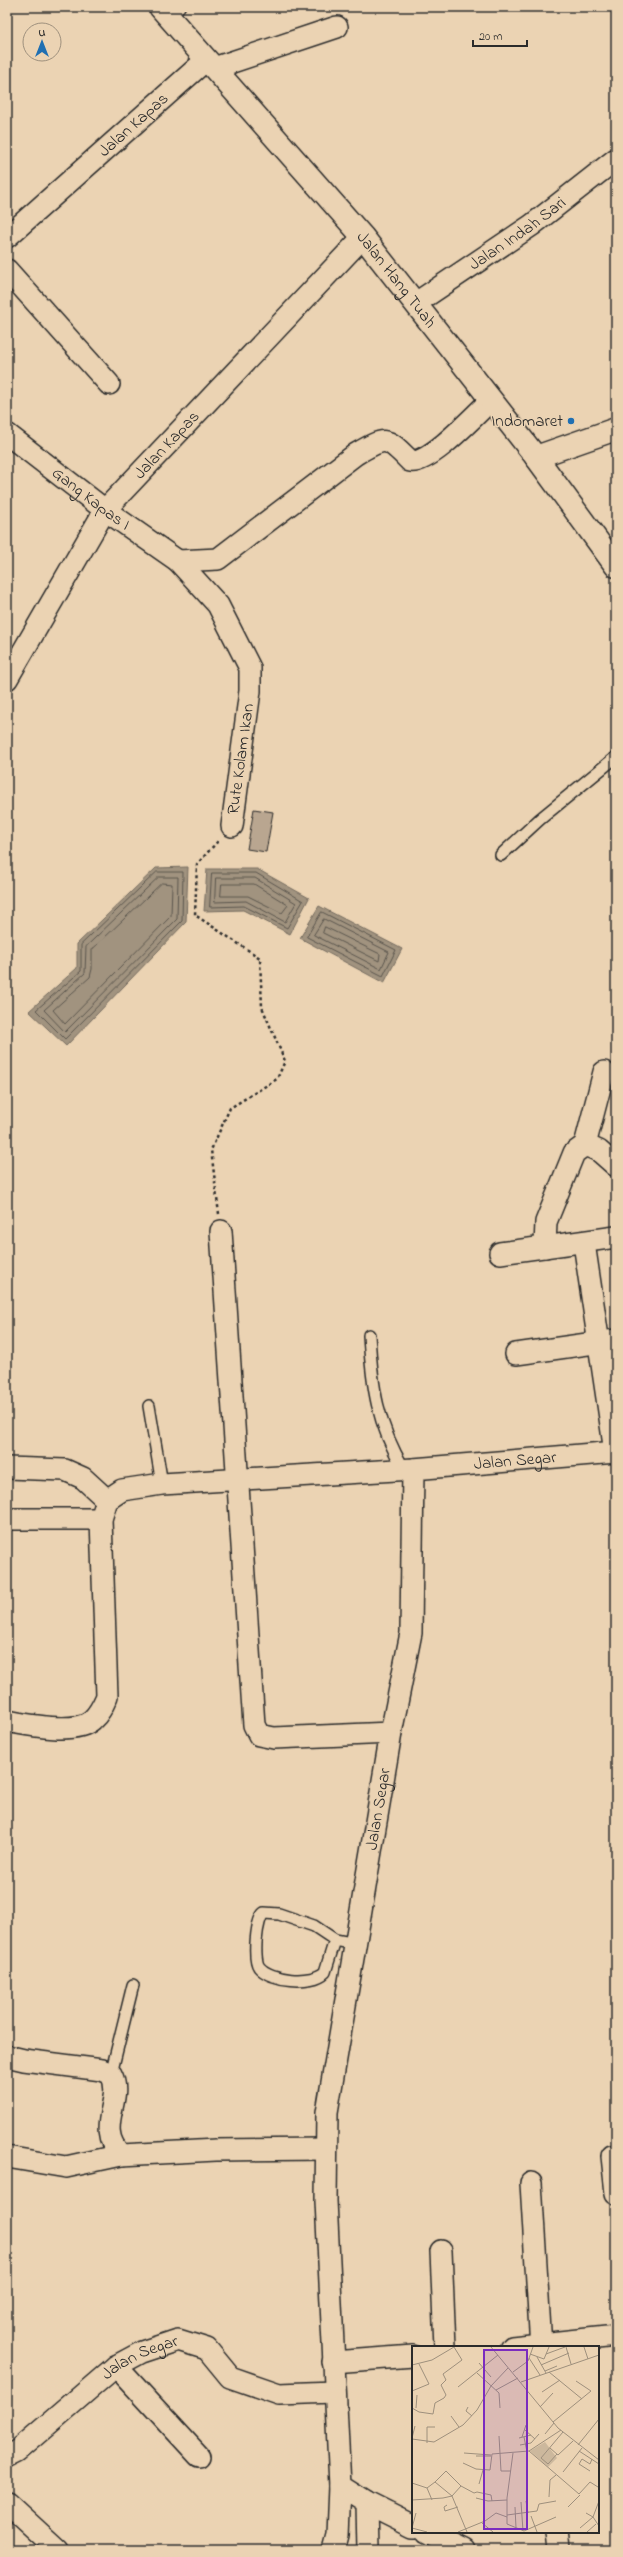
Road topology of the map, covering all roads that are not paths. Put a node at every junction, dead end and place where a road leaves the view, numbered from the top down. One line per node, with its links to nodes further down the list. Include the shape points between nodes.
1 (168, 9): 3 (main road, Jalan Hang Tuah)
2 (338, 27): 3 (street)
3 (210, 64): 5 (street, Jalan Kapas); 6 (main road, Jalan Hang Tuah)
4 (616, 159): 8 (street, Jalan Indah Sari, via 532,225)
5 (7, 237)
6 (363, 237): 8 (main road, Jalan Hang Tuah); 14 (street, Jalan Kapas)
7 (7, 270): 9 (street)
8 (416, 303): 10 (main road, Jalan Hang Tuah)
9 (109, 384)
10 (491, 400): 13 (main road, Jalan Hang Tuah); 15 (street, via 422,461 410,461 390,441 381,440 356,454 218,559)
11 (616, 429): 13 (main road)
12 (7, 434): 14 (street, Gang Kapas I)
13 (536, 457): 16 (main road, Jalan Hang Tuah)
14 (105, 510): 15 (street, Gang Kapas I); 17 (street, Jalan Kapas)
15 (178, 561): 19 (street, Rute Kolam Ikan, via 218,605 250,668 250,691)
16 (616, 566)
17 (7, 679)
18 (616, 757): 20 (lane, via 540,818)
19 (232, 826)
20 (501, 855)
21 (604, 1072): 22 (street)
22 (585, 1145): 23 (street, via 599,1151); 27 (street, via 574,1153 546,1222)
23 (616, 1166)
24 (221, 1231): 36 (street)
25 (616, 1237): 26 (street)
26 (584, 1243): 27 (street); 30 (street)
27 (545, 1247): 28 (street)
28 (500, 1253)
29 (369, 1336): 35 (lane, via 371,1376 378,1414 389,1444)
30 (607, 1341): 31 (street); 33 (street)
31 (516, 1354)
32 (149, 1406): 37 (lane)
33 (615, 1452): 35 (street, Jalan Segar)
34 (7, 1468): 38 (street, via 65,1470 83,1478)
35 (409, 1469): 36 (street); 41 (street, Jalan Segar, via 411,1633)
36 (237, 1479): 37 (street); 41 (street, via 254,1725 259,1736 274,1738)
37 (162, 1484): 38 (street, via 122,1490)
38 (104, 1509): 39 (street); 40 (street, via 107,1696 101,1710 91,1721 74,1726 44,1728)
39 (7, 1519)
40 (7, 1721)
41 (391, 1733): 43 (street, Jalan Segar)
42 (335, 1940): 42 (lane, via 314,1926 279,1914 264,1913 256,1934 256,1962 262,1970 269,1973 298,1981 312,1980 325,1972); 43 (lane)
43 (356, 1944): 47 (street, Jalan Segar, via 327,2112)
44 (133, 1985): 46 (lane)
45 (7, 2056): 46 (street, via 102,2070)
46 (111, 2074): 48 (street, via 114,2084 108,2135 113,2147)
47 (326, 2148): 48 (street); 58 (street, Jalan Segar)
48 (121, 2155): 50 (street, via 66,2167)
49 (612, 2156): 52 (street)
50 (7, 2157)
51 (531, 2183): 56 (street)
52 (616, 2193)
53 (441, 2251): 55 (street)
54 (616, 2336): 56 (street)
55 (445, 2346)
56 (541, 2346)
57 (412, 2356): 58 (street)
58 (333, 2362): 60 (street, Jalan Segar)
59 (116, 2366): 60 (street, Jalan Segar, via 142,2352 178,2340 206,2349 230,2377 279,2394); 61 (street, Jalan Segar, via 17,2451); 62 (street)
60 (334, 2392): 63 (street, Jalan Segar)
61 (7, 2456)
62 (199, 2456)
63 (340, 2486): 65 (street); 71 (street, Jalan Segar, via 338,2535)
64 (7, 2503): 70 (street)
65 (367, 2503): 66 (street); 72 (street)
66 (412, 2526)
67 (428, 2533): 73 (street)
68 (461, 2533): 73 (street)
69 (556, 2533): 74 (street)
70 (58, 2550)
71 (334, 2550)
72 (368, 2550)
73 (463, 2550)
74 (558, 2550)

